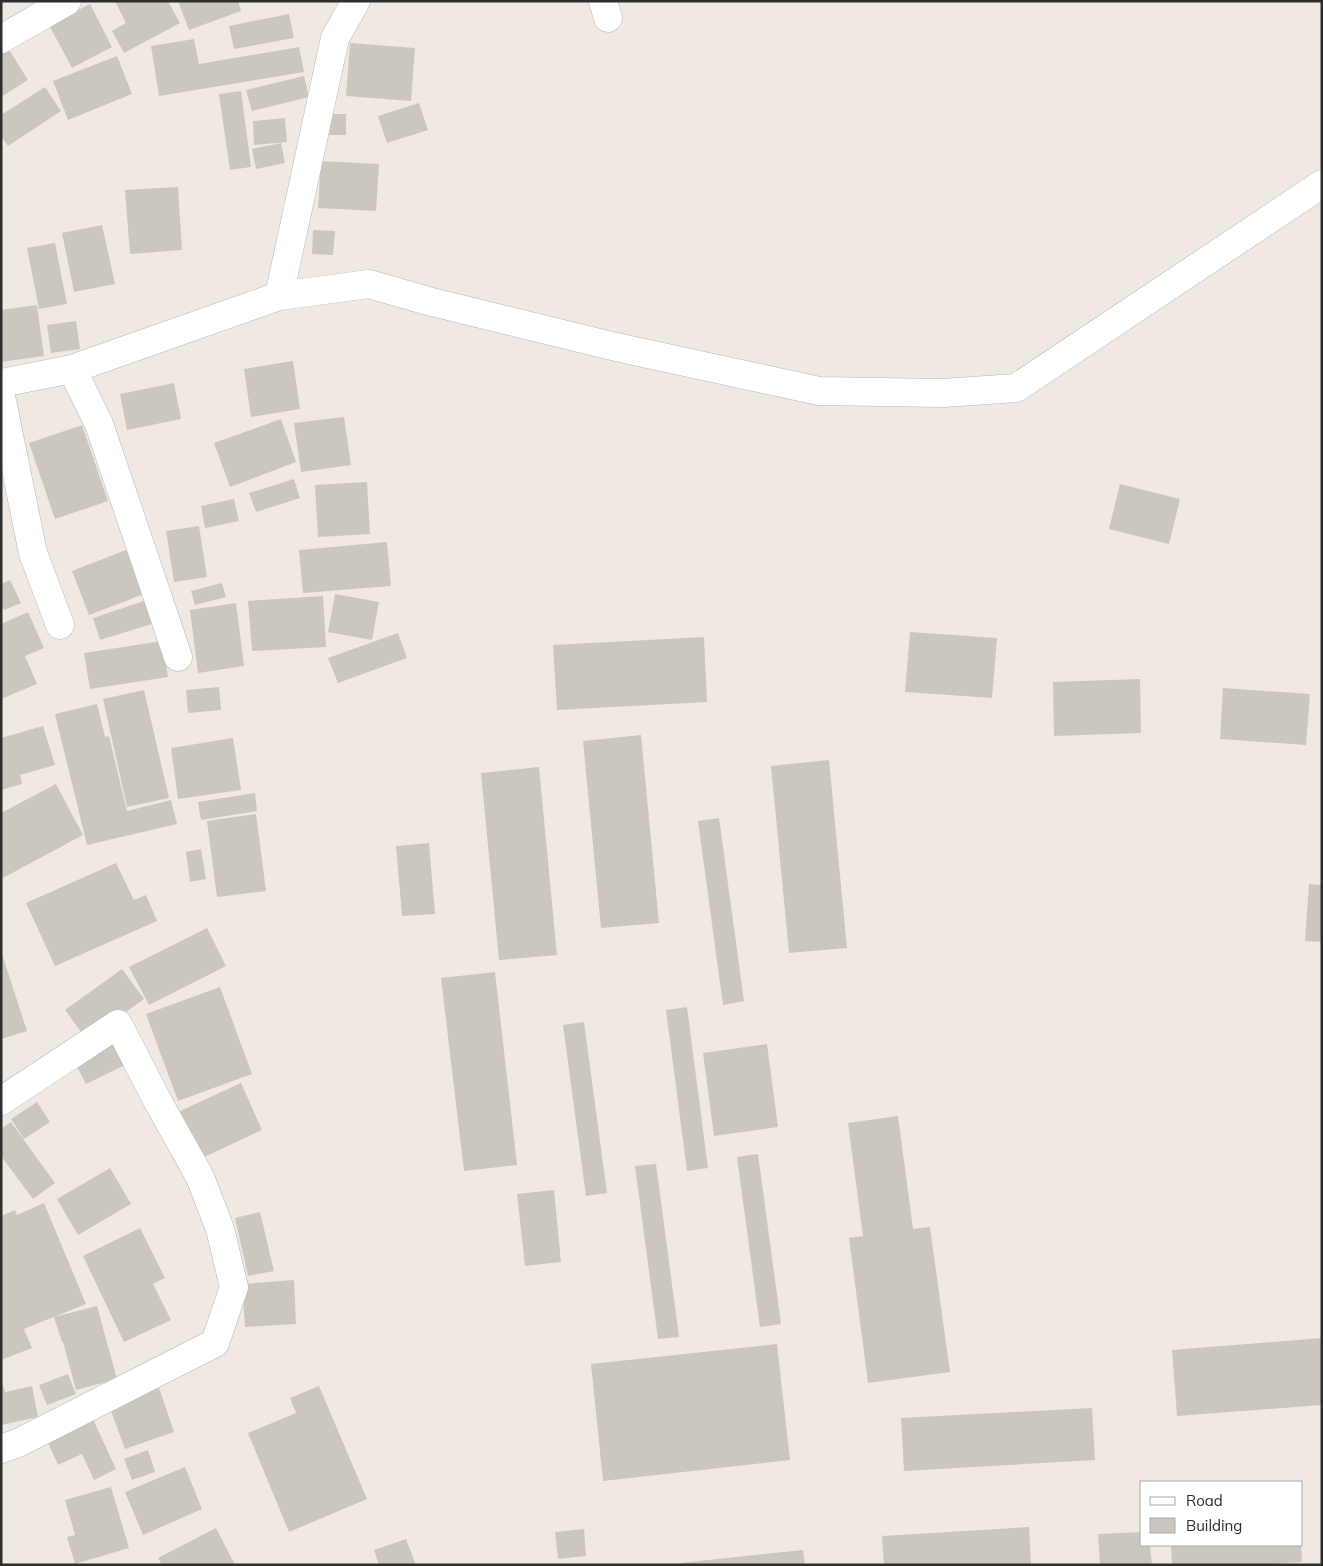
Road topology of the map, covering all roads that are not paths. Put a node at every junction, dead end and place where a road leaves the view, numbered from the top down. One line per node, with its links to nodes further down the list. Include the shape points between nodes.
1 (67, 1): 3 (street)
2 (356, 1): 5 (street, via 335,38)
3 (1, 39)
4 (1322, 184): 5 (street, via 1016,388 943,393 819,391 616,347 369,284)
5 (279, 296): 6 (street)
6 (72, 370): 7 (street); 10 (street, via 99,424)
7 (1, 383)
8 (1, 396): 9 (street, via 33,553)
9 (60, 624)
10 (178, 657)
11 (1, 1101): 12 (street, via 118,1024 200,1177 220,1229 234,1287 215,1343)
12 (1, 1449)

